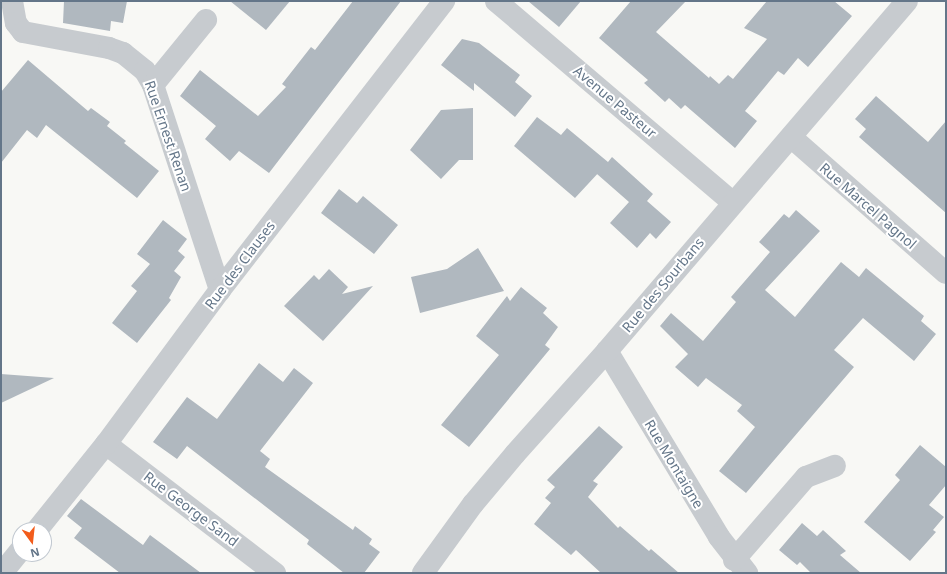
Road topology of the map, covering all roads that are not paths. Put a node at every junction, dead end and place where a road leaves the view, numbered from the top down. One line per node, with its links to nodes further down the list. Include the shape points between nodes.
1 (12, 1): 6 (street, Rue Ernest Renan, via 16,23 23,32 123,52 145,71)
2 (444, 1): 10 (street, Rue des Clauses)
3 (496, 1): 8 (street, Avenue Pasteur)
4 (907, 1): 7 (street, Rue des Sourbans)
5 (206, 20): 6 (street)
6 (153, 85): 10 (street, Rue Ernest Renan)
7 (791, 138): 8 (street, Rue des Sourbans); 9 (street, Rue Marcel Pagnol)
8 (733, 203): 11 (street, Rue des Sourbans)
9 (946, 273)
10 (220, 290): 12 (street, Rue des Clauses)
11 (607, 351): 16 (street, Rue Montaigne); 19 (street, Rue des Sourbans, via 478,498)
12 (106, 444): 14 (street, Rue des Clauses); 18 (street, Rue George Sand)
13 (835, 466): 16 (street, via 806,477)
14 (43, 522)
15 (12, 561): 17 (street)
16 (741, 567)
17 (2, 573)
18 (275, 573)
19 (422, 573)

